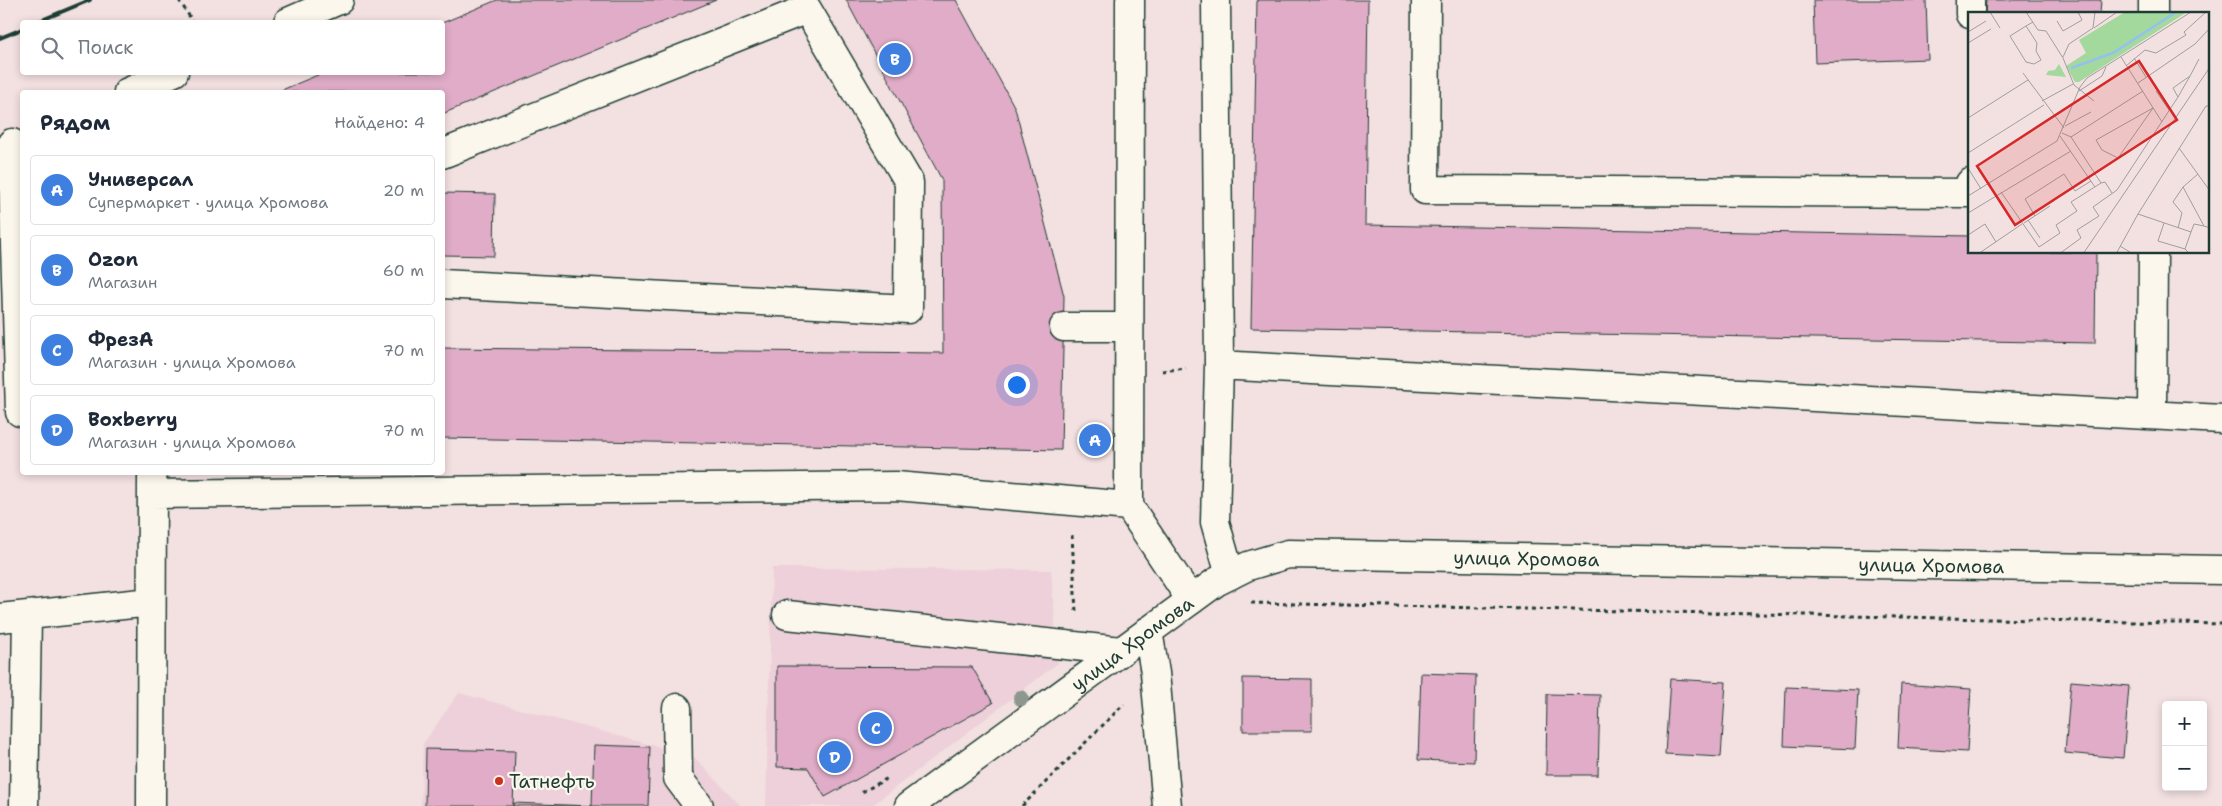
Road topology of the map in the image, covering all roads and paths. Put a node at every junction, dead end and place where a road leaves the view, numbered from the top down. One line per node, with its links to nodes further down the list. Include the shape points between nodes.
1 (179, 0): 6 (path)
2 (339, 0): 7 (main road)
3 (1130, 0): 16 (main road)
4 (1216, 0): 17 (main road)
5 (1426, 0): 12 (main road, via 1425,190)
6 (192, 20)
7 (293, 20)
8 (167, 81): 9 (main road)
9 (135, 90)
10 (12, 143): 19 (main road)
11 (445, 153): 14 (main road, via 807,9 909,182 909,192 908,309)
12 (1968, 193)
13 (2153, 254): 20 (main road)
14 (445, 284)
15 (1064, 327): 16 (main road)
16 (1129, 327): 18 (main road)
17 (1219, 365): 18 (path); 20 (main road); 25 (main road, via 1215,522)
18 (1129, 374): 23 (main road)
19 (20, 412)
20 (2152, 414): 21 (main road)
21 (2222, 419)
22 (152, 483): 23 (main road, via 896,486); 27 (main road)
23 (1129, 506): 26 (main road)
24 (2222, 570): 25 (main road, улица Хромова, via 1288,554)
25 (1230, 575): 26 (main road, улица Хромова)
26 (1191, 600): 33 (main road, улица Хромова)
27 (151, 602): 30 (main road); 40 (main road)
28 (1244, 606): 32 (path, via 1252,603)
29 (787, 615): 34 (main road)
30 (27, 616): 31 (main road); 39 (main road)
31 (0, 618)
32 (2222, 624)
33 (1148, 631): 34 (main road, улица Хромова); 35 (main road)
34 (1121, 651): 42 (main road, улица Хромова)
35 (1155, 673): 43 (path); 44 (main road)
36 (677, 708): 41 (main road, via 678,778)
37 (892, 776): 38 (path)
38 (862, 792)
39 (24, 806)
40 (150, 806)
41 (699, 806)
42 (909, 806)
43 (1022, 806)
44 (1167, 806)

